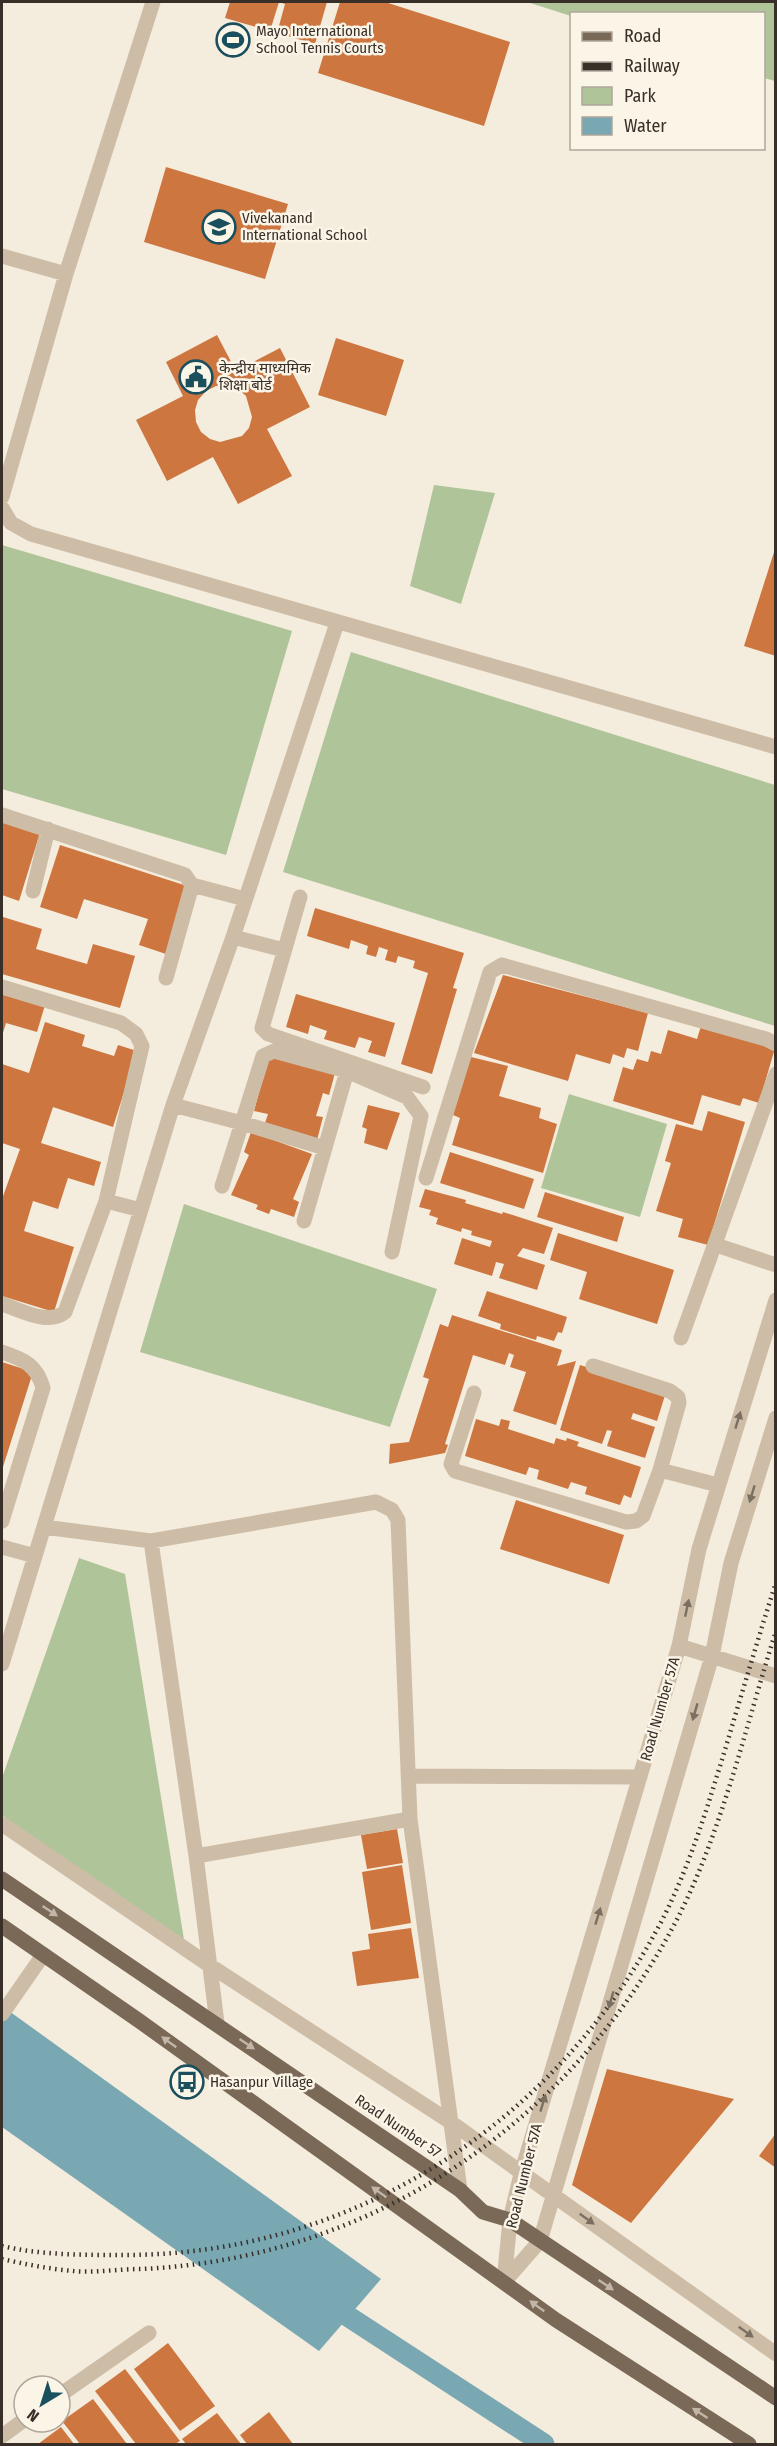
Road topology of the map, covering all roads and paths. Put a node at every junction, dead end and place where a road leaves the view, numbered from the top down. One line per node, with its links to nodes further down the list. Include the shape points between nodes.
1 (153, 2): 3 (street)
2 (2, 256): 3 (street)
3 (66, 274): 4 (street)
4 (2, 497)
5 (2, 508): 6 (street, via 11,523 31,534)
6 (337, 623): 7 (street); 13 (street)
7 (776, 747)
8 (2, 815): 9 (street)
9 (48, 829): 10 (street, via 181,873); 11 (street)
10 (192, 885): 13 (street); 16 (street)
11 (33, 891)
12 (300, 897): 15 (street)
13 (245, 898): 14 (street)
14 (232, 937): 15 (street); 22 (street)
15 (284, 950): 21 (street, via 262,1024 264,1031)
16 (166, 978)
17 (2, 987): 27 (street, via 121,1023 142,1046)
18 (776, 1044): 25 (street, via 525,971 495,966)
19 (347, 1071): 23 (street, via 274,1051 267,1053); 24 (street); 31 (street, via 407,1097 421,1116)
20 (776, 1074): 30 (street)
21 (423, 1087)
22 (173, 1105): 23 (street); 28 (street)
23 (242, 1123): 24 (street); 26 (street)
24 (325, 1148): 29 (street)
25 (426, 1178)
26 (222, 1186)
27 (106, 1201): 28 (street); 34 (street, via 66,1312 48,1319)
28 (141, 1210): 43 (street)
29 (304, 1221)
30 (716, 1245): 32 (street); 35 (street)
31 (393, 1252)
32 (776, 1265)
33 (776, 1300): 41 (street, Road Number 57A, one-way to 33)
34 (2, 1304)
35 (681, 1338)
36 (2, 1352): 42 (street, via 32,1365 43,1389)
37 (593, 1366): 40 (street, via 678,1397)
38 (474, 1393): 40 (street, via 451,1464 461,1475 626,1522 643,1516)
39 (776, 1418): 48 (street, Road Number 57A, one-way to 48, via 731,1563)
40 (660, 1470): 41 (street)
41 (718, 1485): 47 (street, Road Number 57A, one-way to 41, via 699,1549)
42 (2, 1521)
43 (44, 1527): 44 (street); 46 (street)
44 (151, 1541): 51 (street, via 376,1502 392,1510 398,1520); 55 (street)
45 (2, 1546): 46 (street)
46 (35, 1556): 49 (street)
47 (679, 1646): 48 (street); 52 (street, Road Number 57A)
48 (712, 1656): 50 (street); 65 (street, Road Number 57A, one-way to 65)
49 (2, 1664)
50 (776, 1676)
51 (409, 1776): 52 (street); 53 (street)
52 (640, 1777): 63 (street, Road Number 57A, one-way to 52)
53 (410, 1819): 55 (street); 62 (street)
54 (2, 1824): 59 (street)
55 (196, 1856): 59 (street)
56 (2, 1879): 61 (main road, Road Number 57, one-way to 61)
57 (2, 1926): 58 (main road)
58 (43, 1955): 60 (street); 68 (main road, one-way to 58)
59 (209, 1965): 61 (street); 62 (street)
60 (2, 2014)
61 (217, 2023): 64 (main road, Road Number 57, one-way to 64)
62 (452, 2123): 63 (street); 64 (street)
63 (521, 2174): 65 (street); 66 (street, Road Number 57A)
64 (460, 2190): 66 (main road, Road Number 57, via 483,2212)
65 (554, 2195): 67 (street, Road Number 57A); 70 (street, one-way to 70)
66 (510, 2220): 67 (main road, Road Number 57); 68 (street, Road Number 57A)
67 (540, 2241): 68 (street, Road Number 57A); 72 (main road, Road Number 57, one-way to 72)
68 (504, 2282): 73 (main road, one-way to 68)
69 (149, 2333): 71 (street)
70 (776, 2354)
71 (72, 2387)
72 (776, 2398)
73 (749, 2445)

